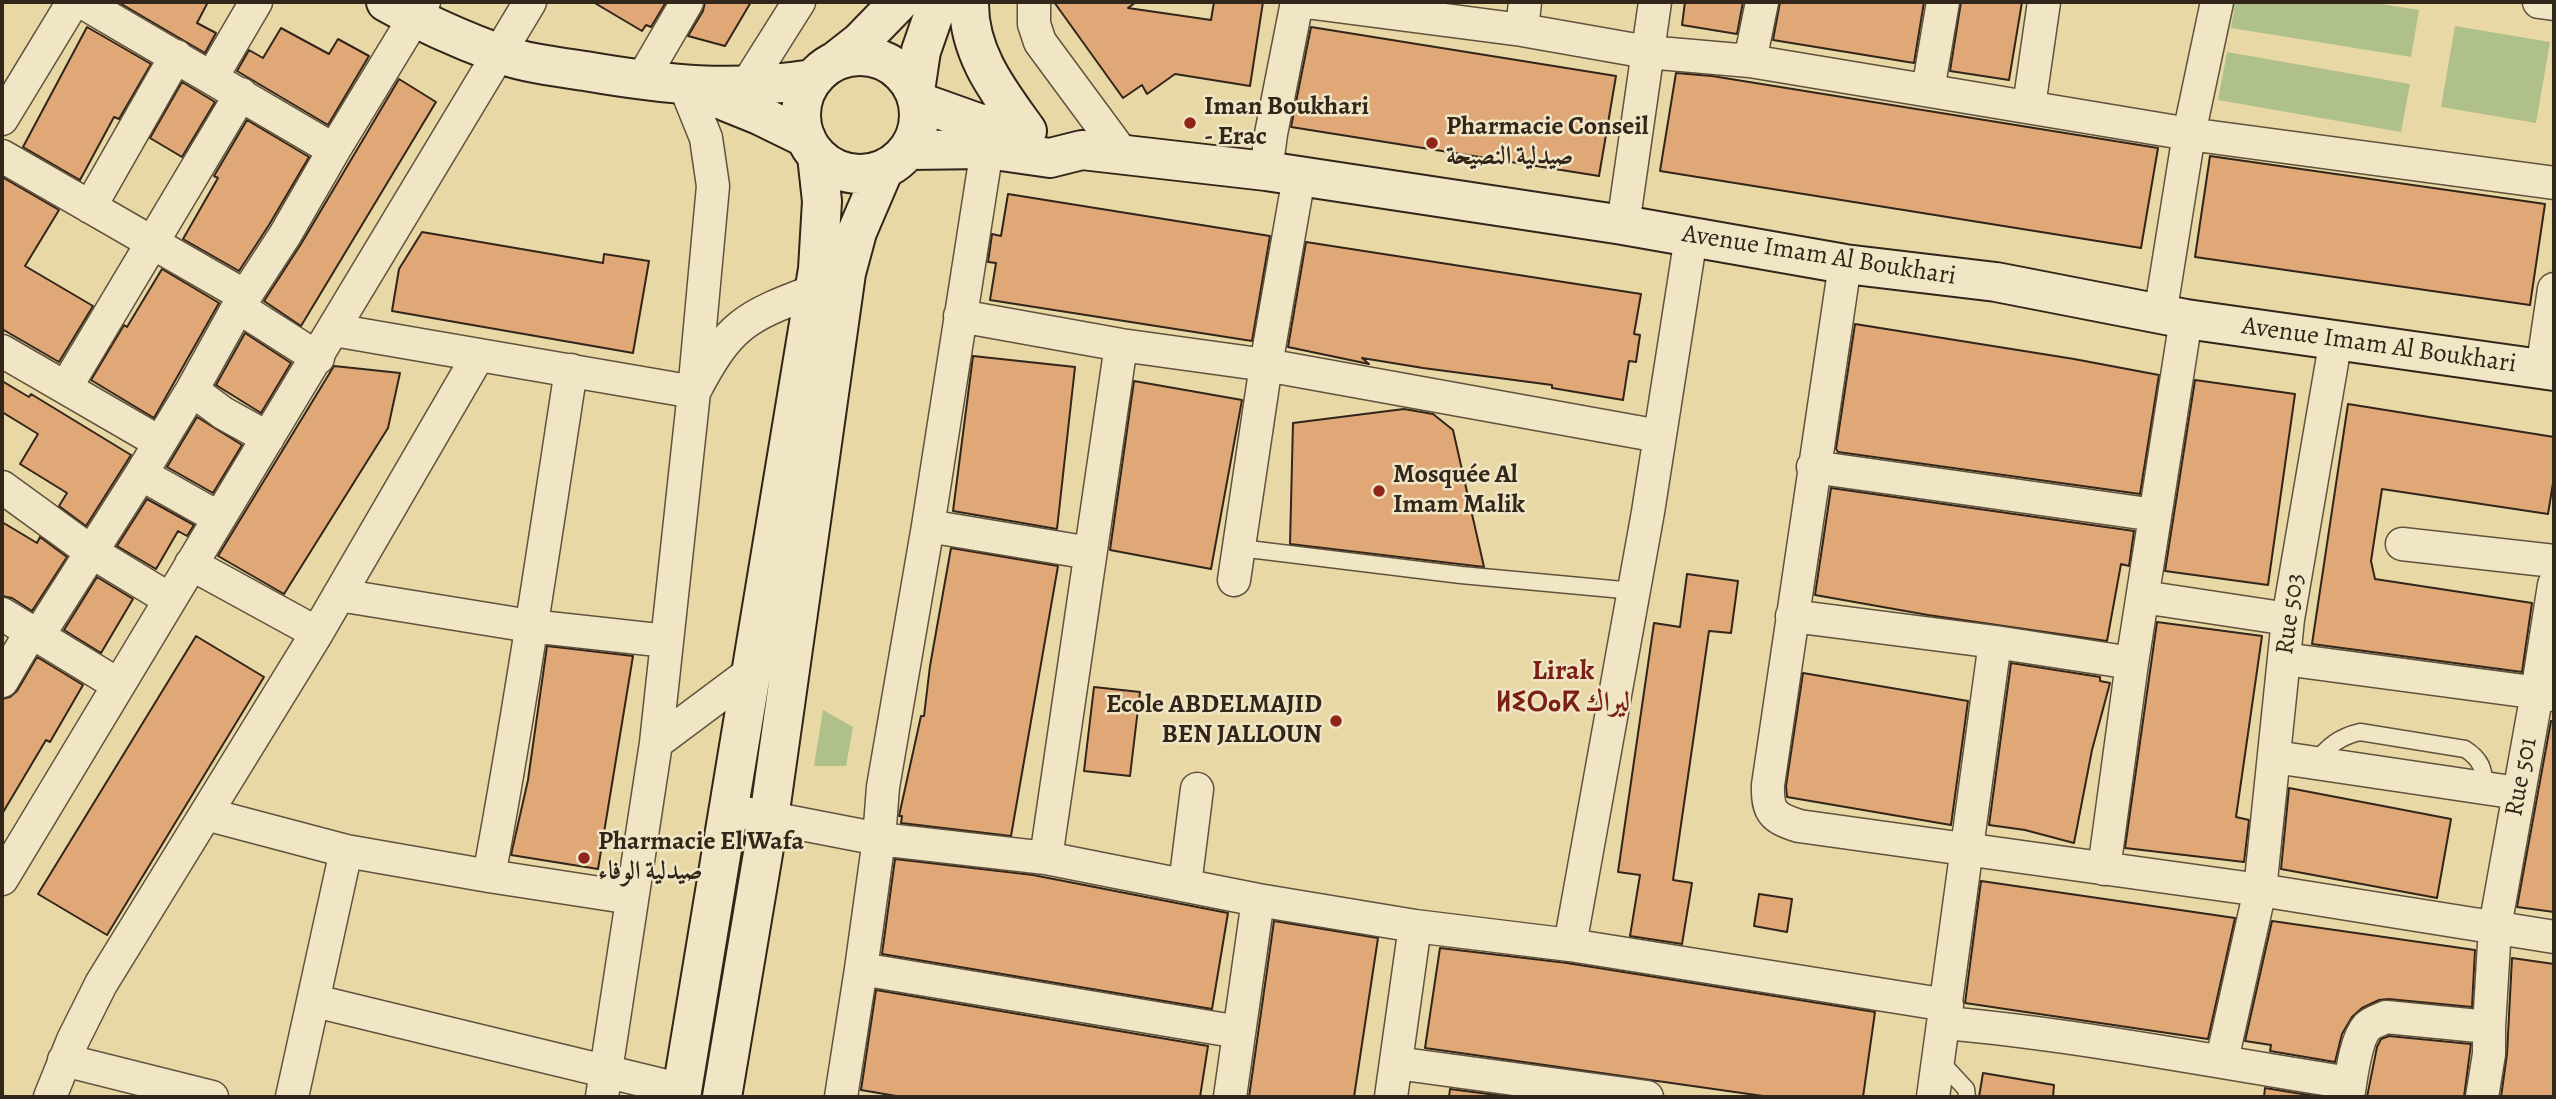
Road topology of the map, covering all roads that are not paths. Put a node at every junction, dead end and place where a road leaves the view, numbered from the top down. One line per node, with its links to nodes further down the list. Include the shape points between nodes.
1 (73, 2): 35 (street)
2 (82, 2): 24 (street)
3 (256, 2): 27 (street)
4 (530, 2): 23 (street)
5 (687, 2): 28 (street)
6 (799, 2): 30 (street)
7 (899, 2): 26 (main road)
8 (938, 2): 33 (main road, via 921,51)
9 (969, 2): 36 (main road, via 972,32 984,68)
10 (1034, 2): 42 (street, via 1040,42)
11 (1297, 2): 45 (street, via 1271,134)
12 (1306, 2): 21 (street)
13 (1655, 2): 22 (street)
14 (1762, 2): 25 (street)
15 (1943, 2): 31 (street)
16 (2044, 2): 34 (street)
17 (2217, 2): 37 (street)
18 (2539, 2): 19 (street)
19 (2554, 4)
20 (408, 7): 23 (main road); 40 (street)
21 (1524, 16): 22 (street)
22 (1647, 52): 25 (street); 48 (street)
23 (498, 54): 28 (main road); 57 (street)
24 (176, 56): 27 (street); 47 (street)
25 (1750, 61): 31 (street)
26 (825, 70): 30 (main road); 33 (main road, via 867,56 882,60 901,73); 38 (main road, via 801,108 801,124)
27 (212, 77): 32 (street)
28 (641, 81): 29 (main road)
29 (685, 86): 30 (main road); 38 (main road, via 750,111); 68 (street, via 706,138 713,186)
30 (746, 86)
31 (1928, 90): 34 (street)
32 (241, 94): 40 (street); 50 (street)
33 (917, 97): 36 (main road, Avenue Imam Al Boukhari, via 978,122); 44 (main road, via 916,136)
34 (2029, 106): 37 (street)
35 (2, 119)
36 (1027, 131): 41 (main road, Avenue Imam Al Boukhari, via 1054,135)
37 (2189, 134): 46 (street); 56 (street)
38 (811, 147): 44 (main road, via 838,170 853,174); 53 (main road, via 821,178 822,223)
39 (987, 149): 41 (main road, Avenue Imam Al Boukhari, via 1050,158); 44 (main road, Avenue Imam Al Boukhari); 55 (street)
40 (334, 150): 54 (street)
41 (1082, 150): 42 (main road, Avenue Imam Al Boukhari)
42 (1122, 153): 45 (main road, Avenue Imam Al Boukhari)
43 (2, 156): 47 (street)
44 (896, 160): 110 (main road, via 857,232 846,273)
45 (1283, 174): 48 (main road, Avenue Imam Al Boukhari); 63 (street)
46 (2554, 183)
47 (90, 207): 50 (street)
48 (1623, 225): 49 (main road, Avenue Imam Al Boukhari)
49 (1691, 237): 51 (main road, Avenue Imam Al Boukhari); 69 (street)
50 (153, 243): 54 (street); 66 (street)
51 (1845, 264): 56 (main road, Avenue Imam Al Boukhari, via 1997,282); 72 (street)
52 (2554, 289): 65 (street)
53 (814, 291): 68 (street, via 770,307 738,327 710,361); 100 (main road)
54 (241, 302): 62 (street); 67 (street)
55 (960, 316): 59 (street); 77 (street)
56 (2173, 317): 58 (main road, Avenue Imam Al Boukhari); 75 (street)
57 (334, 330): 61 (street); 62 (street)
58 (2336, 340): 65 (main road, Avenue Imam Al Boukhari); 92 (street, Rue 503)
59 (1121, 345): 63 (street); 81 (street)
60 (2, 352): 66 (street)
61 (478, 356): 64 (street); 87 (street)
62 (317, 358): 70 (street)
63 (1266, 365): 69 (street); 79 (street)
64 (571, 370): 68 (street); 93 (street)
65 (2548, 371)
66 (66, 387): 71 (street)
67 (192, 390): 70 (street); 71 (street)
68 (694, 392): 96 (street)
69 (1660, 436): 86 (street)
70 (268, 438): 76 (street)
71 (159, 442): 73 (street)
72 (1814, 467): 75 (street); 91 (street)
73 (141, 474): 76 (street); 80 (street)
74 (2, 487): 80 (street)
75 (2155, 514): 88 (street)
76 (219, 517): 83 (street)
77 (928, 526): 81 (street); 111 (street, via 883,787)
78 (2402, 544): 82 (street)
79 (1240, 548): 84 (street); 86 (lane)
80 (90, 551): 89 (street); 95 (street)
81 (1090, 552): 114 (street)
82 (2554, 561)
83 (191, 564): 89 (street); 94 (street)
84 (1234, 580)
85 (2554, 585): 103 (street, Rue 501)
86 (1634, 591): 125 (street)
87 (339, 595): 93 (street); 94 (street)
88 (2143, 597): 92 (street); 99 (street)
89 (169, 599): 102 (street)
90 (2, 614): 95 (street)
91 (1792, 616): 97 (street); 112 (street, via 1768,785 1772,813 1799,826)
92 (2288, 619): 98 (street, Rue 503)
93 (530, 626): 96 (street); 116 (street)
94 (317, 633): 109 (street)
95 (35, 634): 101 (street); 102 (street)
96 (667, 640): 104 (street)
97 (1995, 642): 99 (street); 112 (street)
98 (2284, 659): 103 (street); 105 (street, Rue 503)
99 (2132, 663): 115 (street)
100 (751, 671): 104 (street); 108 (main road)
101 (2, 681)
102 (117, 684): 117 (street)
103 (2546, 694): 107 (street, Rue 501)
104 (656, 743): 120 (street)
105 (2274, 757): 107 (street); 119 (street, Rue 503)
106 (1197, 789): 118 (street)
107 (2518, 793): 123 (street, Rue 501)
108 (729, 810): 110 (street); 137 (main road)
109 (206, 814): 113 (street); 131 (street, via 101,984)
110 (769, 818): 111 (street); 141 (main road)
111 (879, 839): 114 (street); 126 (street)
112 (1969, 849): 115 (street); 128 (street)
113 (346, 851): 116 (street); 127 (street)
114 (1046, 858): 118 (street)
115 (2104, 869): 119 (street)
116 (489, 876): 120 (street)
117 (2, 879)
118 (1185, 885): 121 (street)
119 (2260, 890): 123 (street); 133 (street, Rue 503)
120 (632, 898): 135 (street)
121 (1258, 900): 122 (street); 130 (street)
122 (1415, 926): 125 (street); 134 (street)
123 (2495, 927): 124 (street); 129 (street, Rue 501)
124 (2554, 937)
125 (1570, 945): 128 (street)
126 (861, 969): 130 (street); 142 (street)
127 (315, 1002): 135 (street); 140 (street)
128 (1946, 1014): 132 (street); 133 (street, via 1990,1027)
129 (2489, 1027): 136 (street, via 2378,1020 2362,1034); 148 (street, Rue 501)
130 (1239, 1032): 143 (street)
131 (64, 1060): 138 (street); 139 (street)
132 (1939, 1060): 146 (street); 147 (lane, via 1966,1089)
133 (2222, 1060): 136 (street)
134 (1396, 1063): 144 (street); 145 (street)
135 (604, 1085): 137 (street)
136 (2349, 1090)
137 (682, 1094)
138 (50, 1097)
139 (212, 1097)
140 (292, 1097)
141 (722, 1097)
142 (841, 1097)
143 (1230, 1097)
144 (1391, 1097)
145 (1647, 1097)
146 (1934, 1097)
147 (1967, 1097)
148 (2482, 1097)

